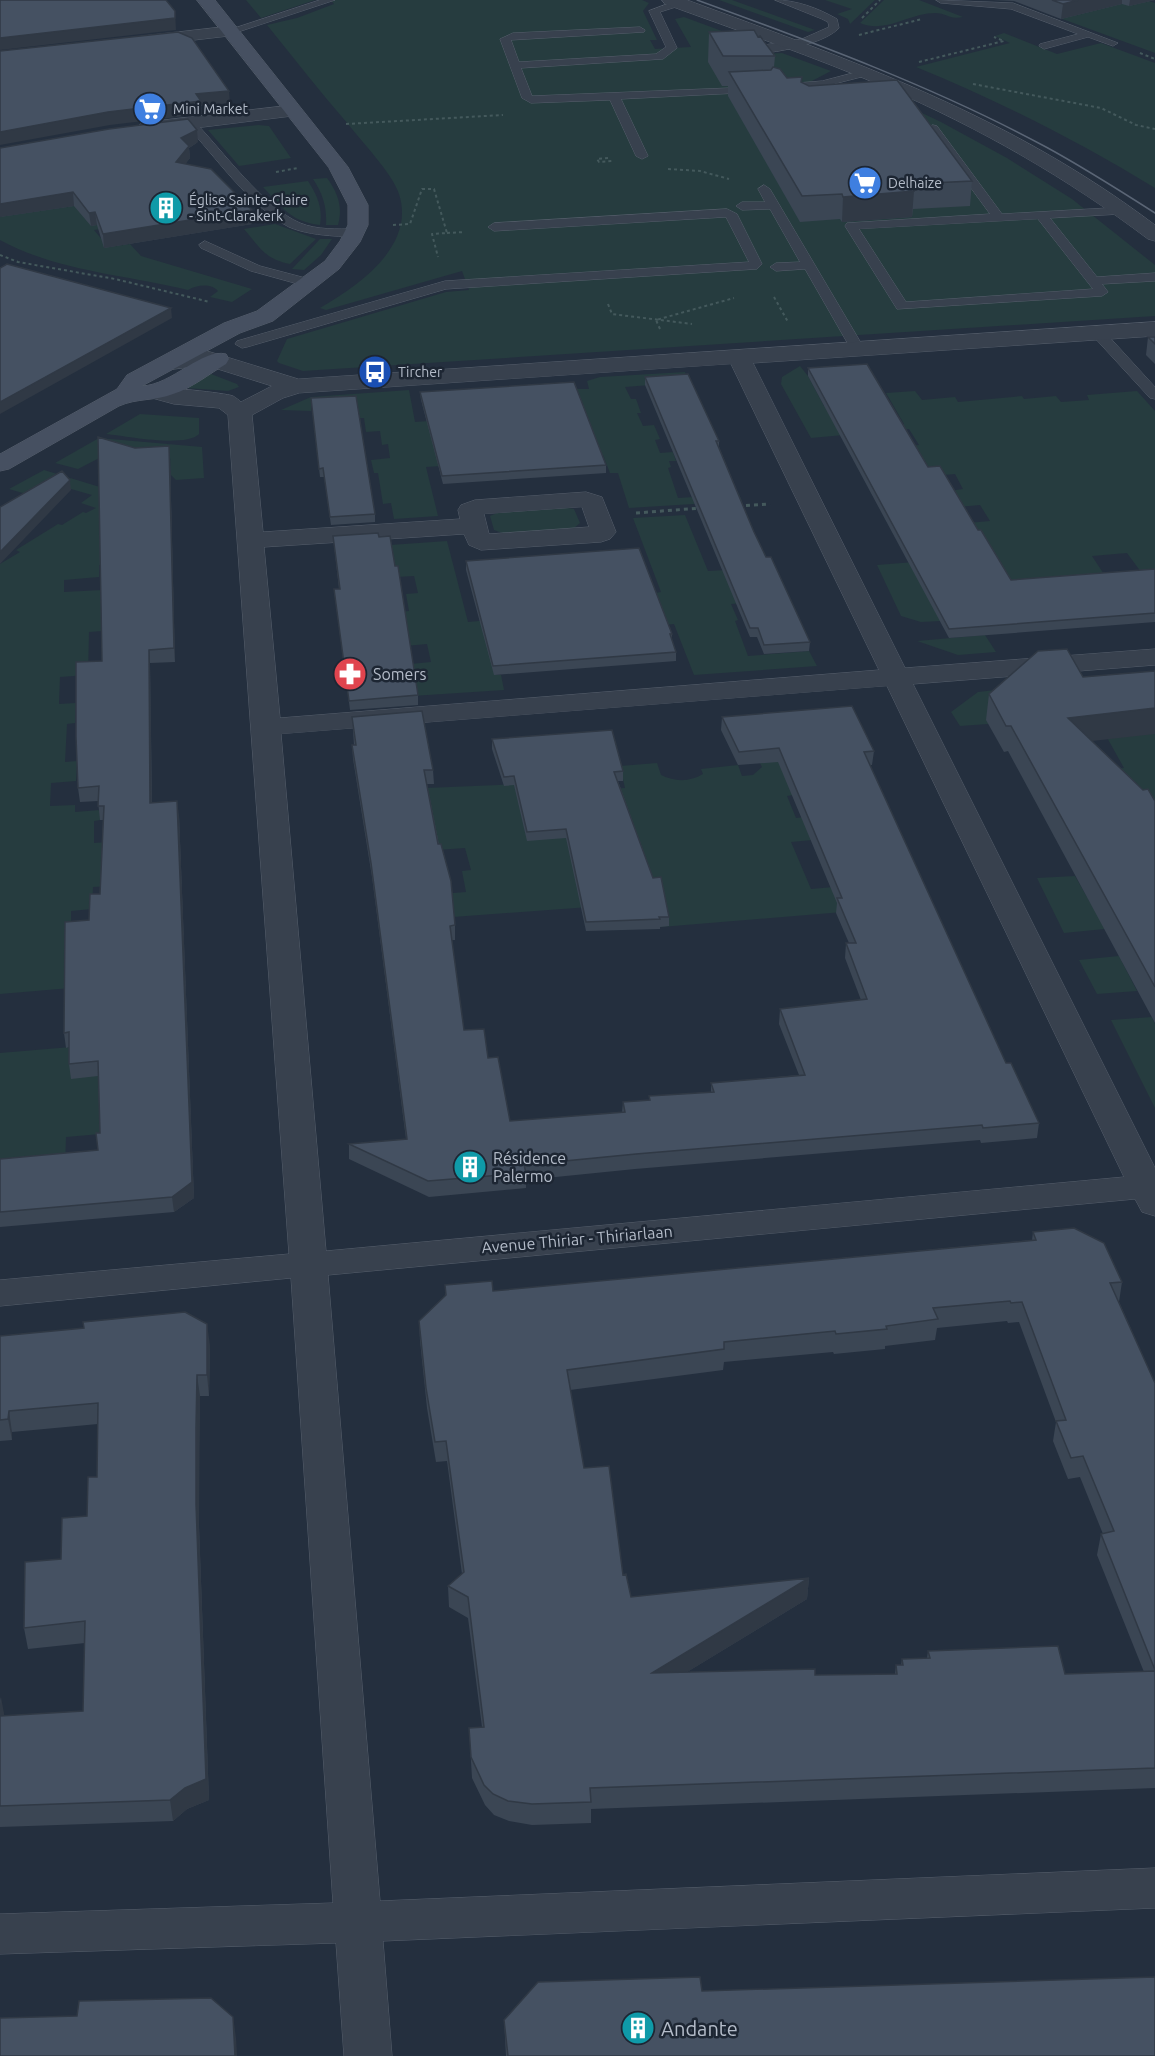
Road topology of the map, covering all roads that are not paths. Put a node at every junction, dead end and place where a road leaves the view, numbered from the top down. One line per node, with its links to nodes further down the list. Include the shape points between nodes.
1 (206, 0): 9 (street)
2 (330, 0): 9 (lane)
3 (780, 0): 13 (lane, via 835,24 831,31)
4 (941, 0): 7 (lane)
5 (675, 1): 13 (street); 16 (lane, via 654,11 672,48 659,57)
6 (1030, 2): 7 (lane)
7 (1013, 6): 10 (lane)
8 (640, 30): 16 (lane, via 510,36 505,39)
9 (231, 31): 11 (street); 21 (street)
10 (1089, 34): 12 (lane); 14 (lane)
11 (131, 42)
12 (1113, 43)
13 (789, 44): 15 (lane); 17 (street)
14 (1044, 45)
15 (730, 51)
16 (515, 65): 18 (lane, via 531,100)
17 (865, 73): 18 (lane, via 813,86); 19 (street)
18 (614, 97): 25 (lane)
19 (924, 97): 20 (lane); 29 (street, via 1041,158)
20 (897, 99)
21 (293, 111): 22 (street); 33 (street, via 351,189 358,205)
22 (189, 123): 24 (street); 33 (lane, via 288,222 327,232)
23 (933, 128): 31 (lane)
24 (126, 130)
25 (642, 156)
26 (764, 189): 27 (lane)
27 (773, 205): 28 (lane); 36 (lane)
28 (742, 206)
29 (1121, 210): 30 (lane); 34 (street)
30 (1041, 215): 31 (lane); 40 (lane)
31 (998, 217): 40 (lane, via 851,226 902,306 1102,292)
32 (494, 227): 45 (lane, via 727,213 756,264 445,285)
33 (355, 233): 39 (street, via 344,252)
34 (1155, 235)
35 (205, 245): 39 (lane, via 269,275)
36 (808, 265): 37 (lane); 46 (lane)
37 (776, 267)
38 (1155, 277): 40 (lane)
39 (309, 283): 42 (street)
40 (1096, 284): 41 (lane)
41 (1155, 284)
42 (266, 316): 45 (street); 49 (street, via 232,328)
43 (1155, 329): 44 (street)
44 (1098, 333): 46 (street); 53 (lane)
45 (242, 344): 48 (street)
46 (857, 348): 47 (street)
47 (738, 356): 50 (street); 59 (street)
48 (218, 360): 49 (street, via 196,358); 50 (street, via 249,374); 52 (street)
49 (167, 363): 51 (street, via 130,383)
50 (297, 386): 54 (street)
51 (131, 392): 52 (street); 55 (street)
52 (160, 393): 54 (street, via 225,401)
53 (1155, 395)
54 (240, 412): 57 (street)
55 (0, 464)
56 (474, 526): 57 (street)
57 (251, 540): 60 (street)
58 (1155, 657): 59 (street)
59 (898, 678): 60 (street); 61 (street)
60 (267, 727): 62 (street)
61 (1152, 1192): 62 (street, Avenue Thiriar - Thiriarlaan)
62 (309, 1264): 63 (street, Avenue Thiriar - Thiriarlaan); 65 (street)
63 (0, 1293)
64 (1155, 1888): 65 (street)
65 (358, 1922): 66 (street); 67 (street)
66 (0, 1934)
67 (368, 2056)

